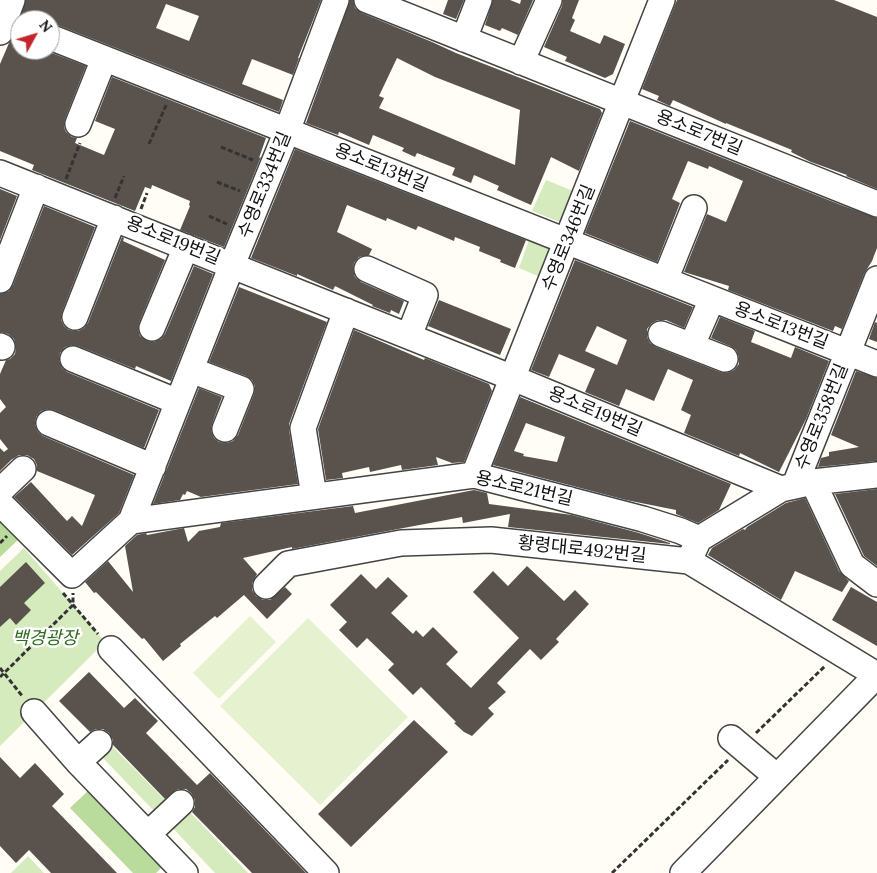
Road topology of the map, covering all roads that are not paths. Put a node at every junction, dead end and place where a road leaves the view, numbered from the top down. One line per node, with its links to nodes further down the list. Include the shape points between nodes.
1 (336, 0): 13 (street, 수영로334번길)
2 (367, 0): 6 (street, 용소로7번길)
3 (479, 0): 7 (street)
4 (548, 0): 10 (street)
5 (662, 0): 11 (street, 수영로346번길)
6 (412, 8): 7 (street, 용소로7번길)
7 (464, 39): 10 (street, 용소로7번길)
8 (60, 41): 9 (street, 용소로13번길)
9 (104, 59): 12 (street); 13 (street, 용소로13번길)
10 (521, 62): 11 (street, 용소로7번길)
11 (623, 102): 16 (street, 용소로7번길); 19 (street, 수영로346번길)
12 (81, 129)
13 (287, 131): 19 (street, 용소로13번길); 21 (street, 수영로334번길)
14 (0, 173): 15 (street, 용소로19번길)
15 (36, 187): 18 (street, 용소로19번길); 24 (street)
16 (877, 204)
17 (694, 208): 25 (street)
18 (114, 218): 20 (street, 용소로19번길); 28 (street)
19 (567, 242): 25 (street, 용소로13번길); 38 (street, 수영로346번길)
20 (186, 246): 21 (street, 용소로19번길); 29 (street)
21 (232, 265): 27 (street, 용소로19번길); 37 (street, 수영로334번길)
22 (367, 269): 31 (street, via 425,295)
23 (877, 279): 33 (street, 수영로358번길)
24 (0, 280)
25 (665, 280): 26 (street, 용소로13번길)
26 (712, 299): 32 (street, 용소로13번길); 33 (street, 용소로13번길)
27 (346, 311): 31 (street, 용소로19번길); 48 (street, via 303,428)
28 (75, 317)
29 (152, 328)
30 (661, 334): 32 (street)
31 (409, 336): 38 (street, 용소로19번길)
32 (692, 345): 35 (street)
33 (848, 352): 36 (street, 용소로13번길); 46 (street, 수영로358번길)
34 (73, 359): 39 (street)
35 (725, 359)
36 (877, 364)
37 (190, 370): 39 (street, 수영로334번길); 41 (street, via 240,389)
38 (513, 378): 44 (street, 수영로346번길); 46 (street, 용소로19번길)
39 (178, 402): 42 (street, 수영로334번길)
40 (49, 423): 42 (street)
41 (225, 429)
42 (153, 467): 50 (street, 수영로334번길)
43 (23, 469): 47 (street)
44 (474, 475): 48 (street, 용소로21번길); 51 (street, 용소로21번길, via 644,519)
45 (877, 475): 46 (street)
46 (797, 485): 51 (street, 수영로358번길); 53 (street, via 852,566)
47 (0, 491)
48 (314, 496): 50 (street, 용소로21번길)
49 (0, 503): 50 (street, 수영로334번길, via 72,575)
50 (131, 521)
51 (699, 538): 52 (street)
52 (689, 562): 54 (street, 황령대로492번길, via 492,540 401,543 288,564); 56 (street, 황령대로492번길)
53 (877, 584)
54 (266, 586)
55 (111, 649): 65 (street)
56 (877, 675): 61 (street)
57 (34, 712): 60 (street)
58 (731, 738): 61 (street)
59 (99, 743): 60 (street)
60 (78, 762): 63 (street)
61 (777, 777): 66 (street)
62 (181, 803): 63 (street)
63 (148, 834): 64 (street)
64 (185, 873)
65 (326, 873)
66 (683, 873)

